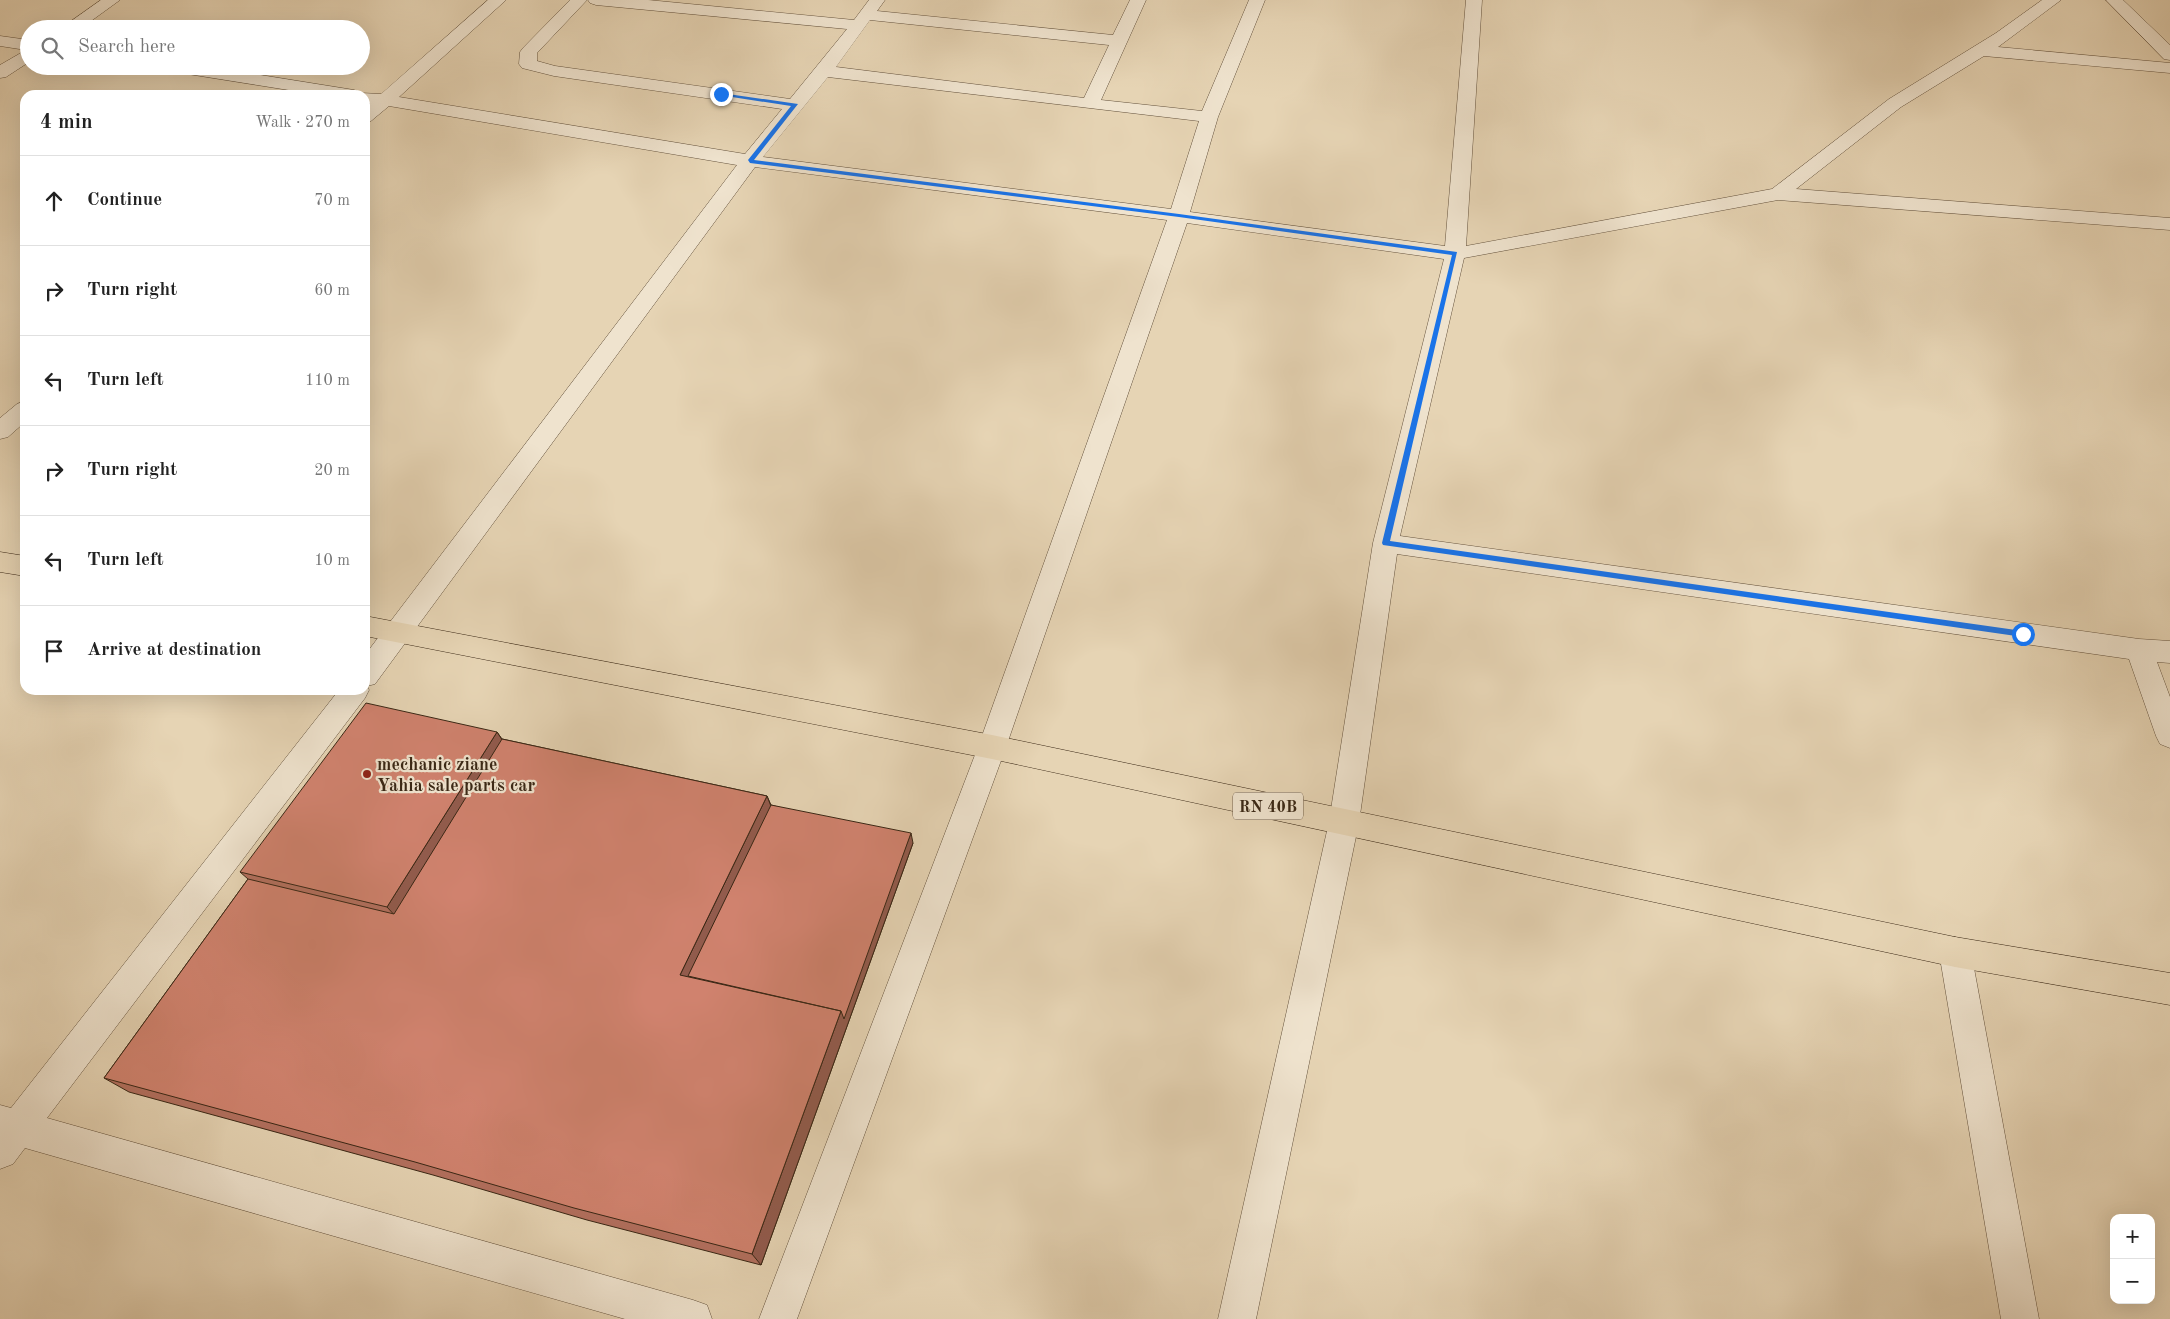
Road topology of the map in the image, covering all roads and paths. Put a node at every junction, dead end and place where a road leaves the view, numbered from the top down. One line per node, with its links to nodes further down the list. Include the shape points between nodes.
1 (112, 0): 11 (street)
2 (498, 0): 25 (street)
3 (579, 0): 26 (street, via 529,52 528,64 554,71)
4 (596, 0): 12 (street)
5 (877, 0): 12 (street)
6 (1138, 0): 14 (street)
7 (1257, 0): 29 (street)
8 (1474, 0): 34 (street)
9 (2053, 0): 16 (street)
10 (2114, 0): 17 (street)
11 (82, 20)
12 (863, 20): 14 (street); 20 (street)
13 (0, 41): 15 (street)
14 (1120, 41): 27 (street)
15 (20, 44)
16 (1980, 50): 19 (street); 31 (street, via 1895,103)
17 (2170, 55)
18 (20, 60): 21 (street)
19 (2170, 68)
20 (824, 71): 26 (street); 27 (street)
21 (0, 73)
22 (226, 75): 23 (street)
23 (322, 90)
24 (370, 98): 25 (street)
25 (385, 100): 28 (street); 30 (street)
26 (795, 104): 30 (street)
27 (1090, 104): 29 (street)
28 (370, 113)
29 (1209, 117): 32 (street)
30 (750, 161): 32 (street); 41 (street)
31 (1778, 194): 33 (street); 34 (street)
32 (1179, 216): 34 (street); 47 (street)
33 (2170, 224)
34 (1455, 254): 37 (street)
35 (20, 413): 36 (street)
36 (0, 431)
37 (1386, 543): 42 (street); 48 (street)
38 (0, 562): 39 (main road)
39 (20, 565)
40 (370, 627): 41 (main road, RN 40B)
41 (400, 632): 44 (street); 47 (main road, RN 40B)
42 (2139, 650): 43 (street); 46 (street)
43 (2170, 652)
44 (370, 670)
45 (351, 695): 51 (street)
46 (2170, 736)
47 (992, 747): 48 (main road, RN 40B); 53 (street)
48 (1344, 822): 49 (main road, RN 40B); 54 (street)
49 (1955, 952): 50 (main road, RN 40B); 55 (street)
50 (2170, 988)
51 (6, 1133): 52 (street)
52 (693, 1319)
53 (778, 1319)
54 (1237, 1319)
55 (2020, 1319)

